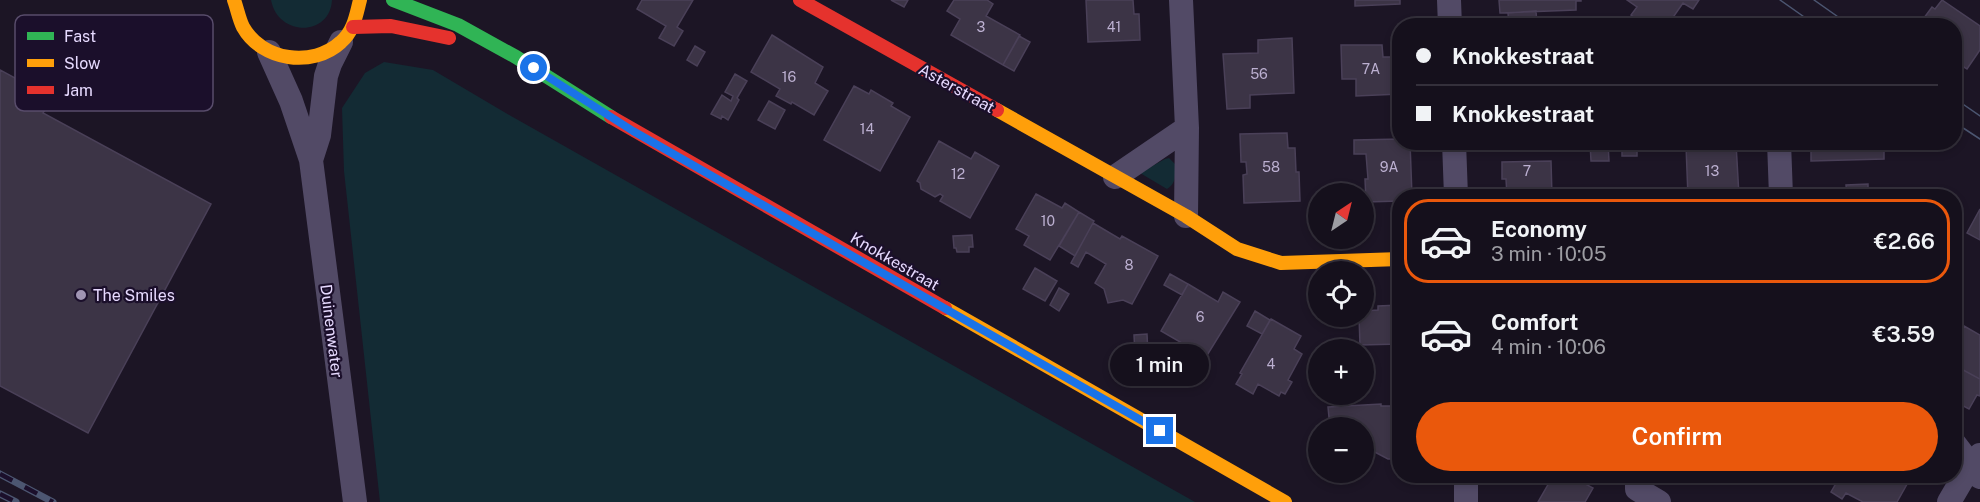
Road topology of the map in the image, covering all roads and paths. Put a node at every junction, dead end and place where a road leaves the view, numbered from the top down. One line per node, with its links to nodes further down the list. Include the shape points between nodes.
1 (234, 0): 10 (street, via 242,25)
2 (360, 0): 8 (street)
3 (393, 0): 9 (street, Knokkestraat, via 458,25)
4 (800, 0): 15 (street, Asterstraat)
5 (1181, 0): 11 (street)
6 (1449, 0): 7 (street)
7 (1450, 18)
8 (347, 35): 9 (street, Knokkestraat, via 391,26); 10 (street, via 325,53 306,58 287,58); 14 (street, Duinenwater, via 330,64)
9 (491, 43): 25 (street, Knokkestraat, via 633,131)
10 (269, 52): 14 (street, Duinenwater)
11 (1187, 128): 15 (street); 18 (street)
12 (1454, 150): 16 (street)
13 (1779, 150): 17 (street)
14 (311, 160): 24 (street, Duinenwater)
15 (1115, 177): 18 (street, Asterstraat)
16 (1456, 189)
17 (1781, 189)
18 (1186, 216): 19 (street, Asterstraat, via 1237,249 1281,262)
19 (1392, 259)
20 (1962, 451): 21 (street)
21 (1977, 466): 28 (street)
22 (1466, 483): 26 (street)
23 (1637, 483): 27 (street, via 1637,489)
24 (355, 502)
25 (1286, 502)
26 (1466, 502)
27 (1659, 502)
28 (1949, 502)

